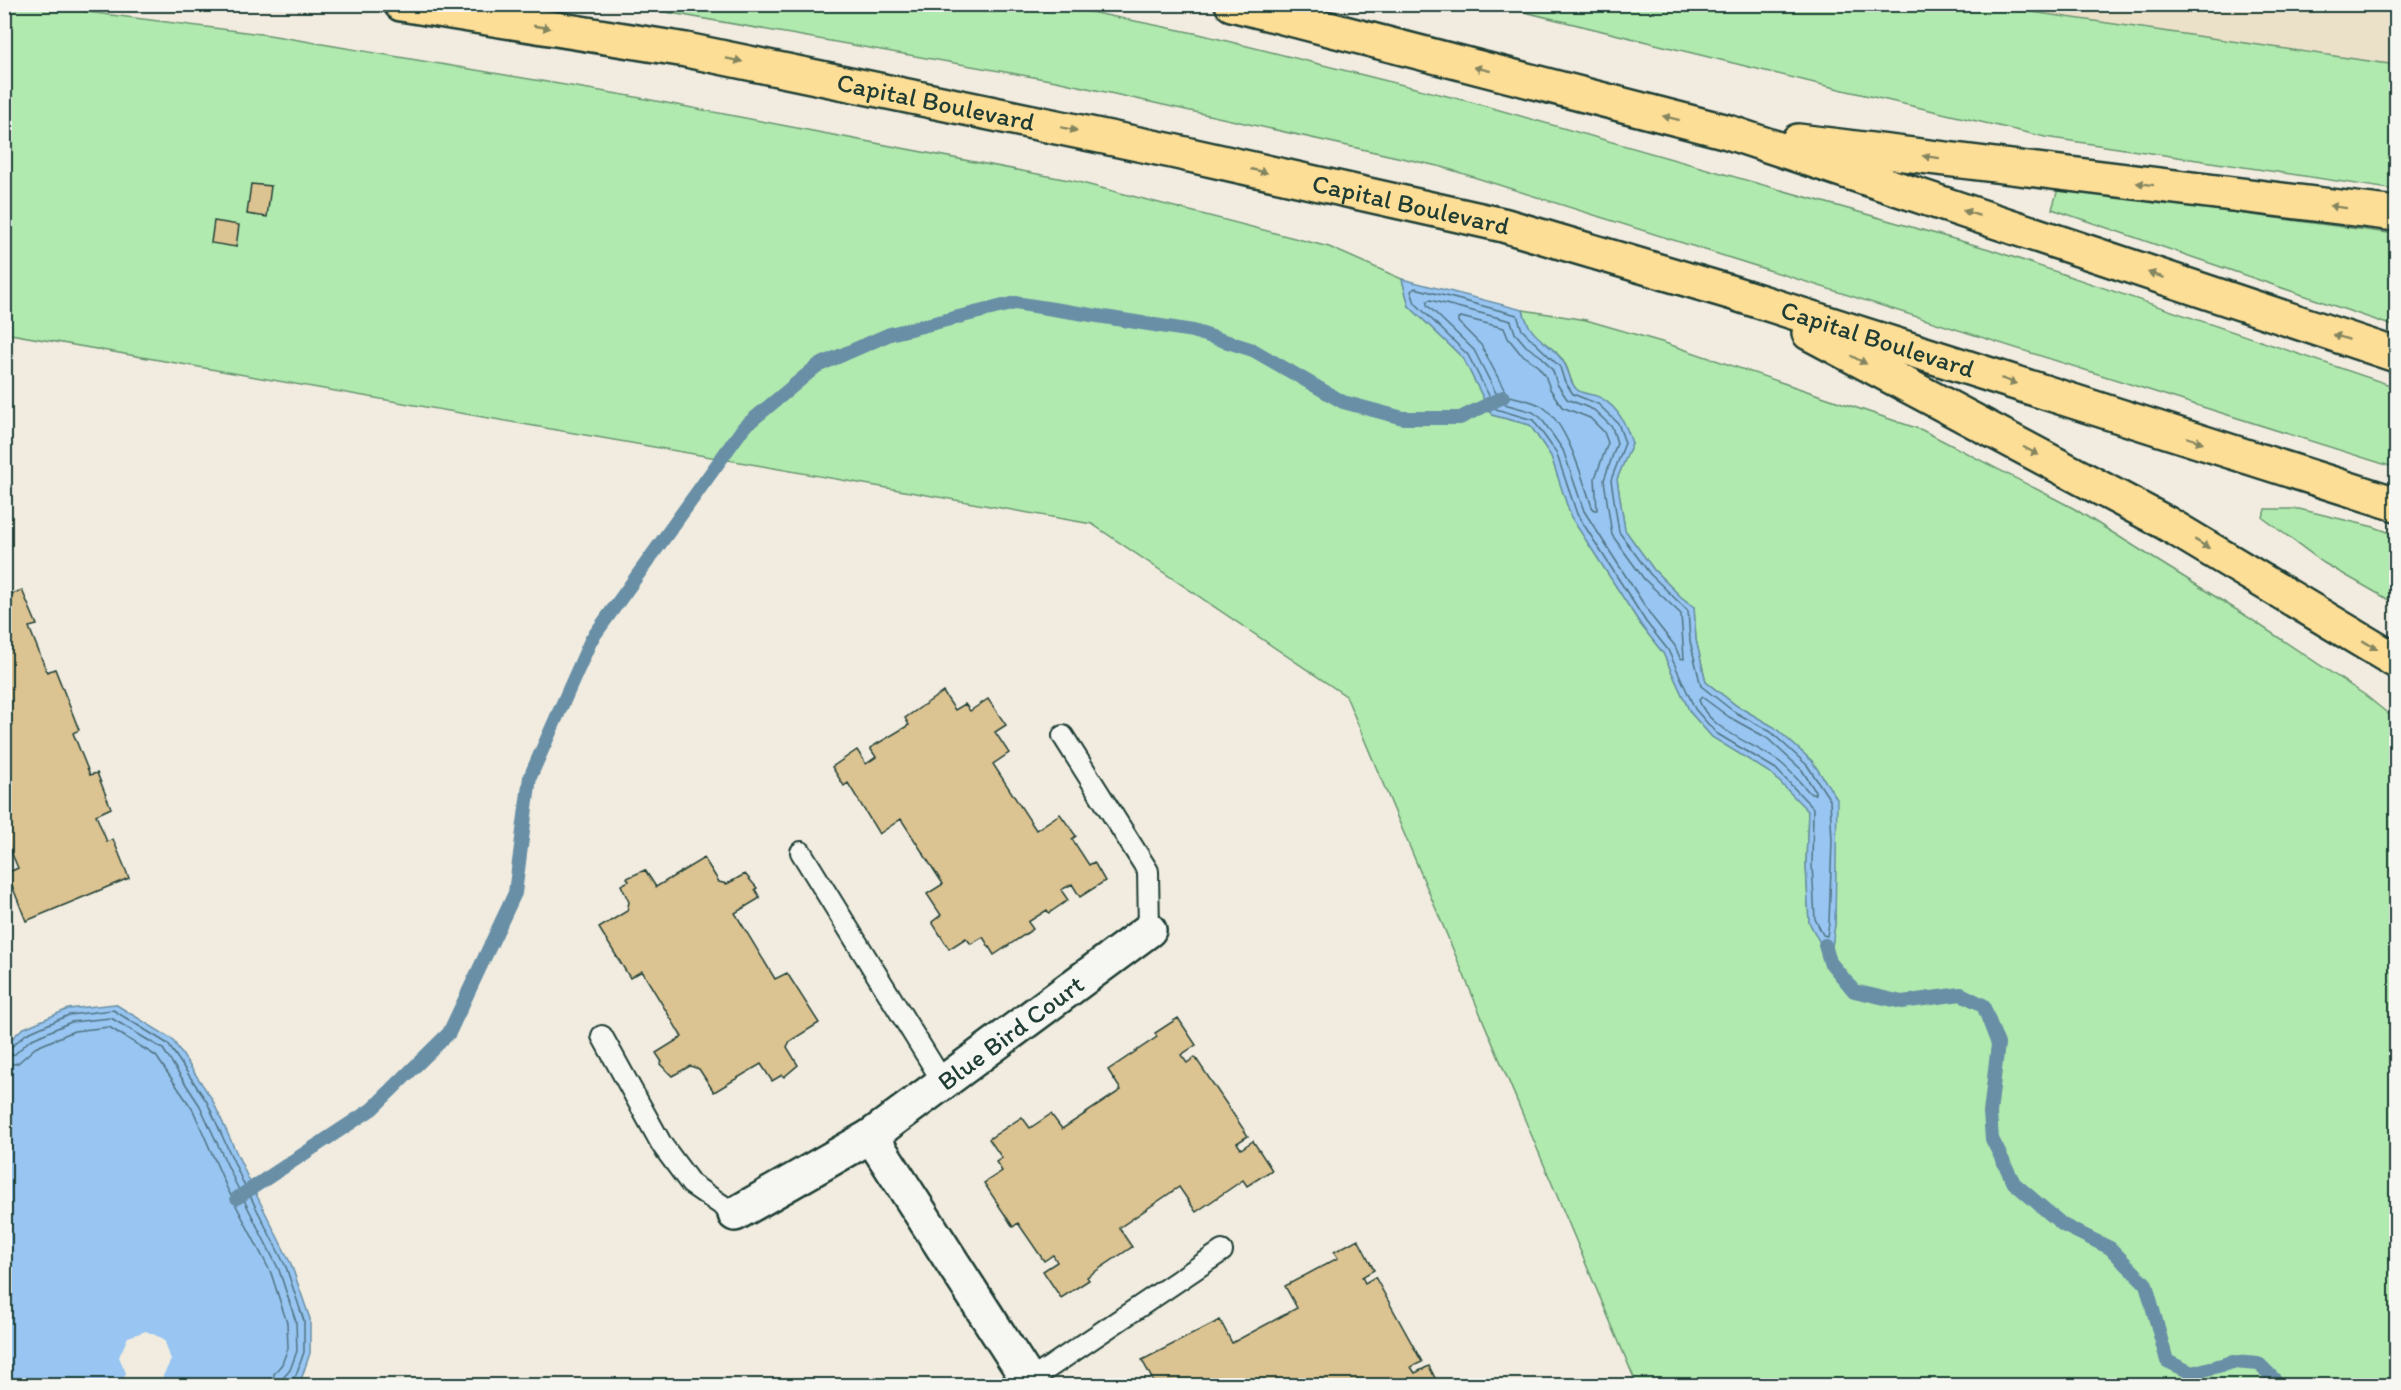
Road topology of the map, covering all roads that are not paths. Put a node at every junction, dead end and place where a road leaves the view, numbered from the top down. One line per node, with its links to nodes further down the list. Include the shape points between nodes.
1 (401, 4): 5 (highway, Capital Boulevard, one-way to 5, via 686,50 1161,148 1503,225)
2 (1232, 4): 3 (highway, one-way to 2)
3 (1728, 132): 4 (highway, one-way to 3); 6 (highway, one-way to 3)
4 (2397, 214)
5 (1733, 293): 7 (highway, Capital Boulevard, one-way to 7); 8 (highway, one-way to 8, via 2166,523)
6 (2397, 355)
7 (2397, 504)
8 (2397, 661)
9 (1063, 736): 11 (lane, via 1148,871)
10 (801, 852): 13 (lane)
11 (1149, 930): 13 (street, Blue Bird Court)
12 (602, 1036): 15 (lane, via 662,1145 691,1184)
13 (943, 1082): 14 (street, Blue Bird Court)
14 (871, 1136): 15 (street, Blue Bird Court); 17 (street)
15 (735, 1214)
16 (1222, 1251): 17 (lane)
17 (1031, 1383)

